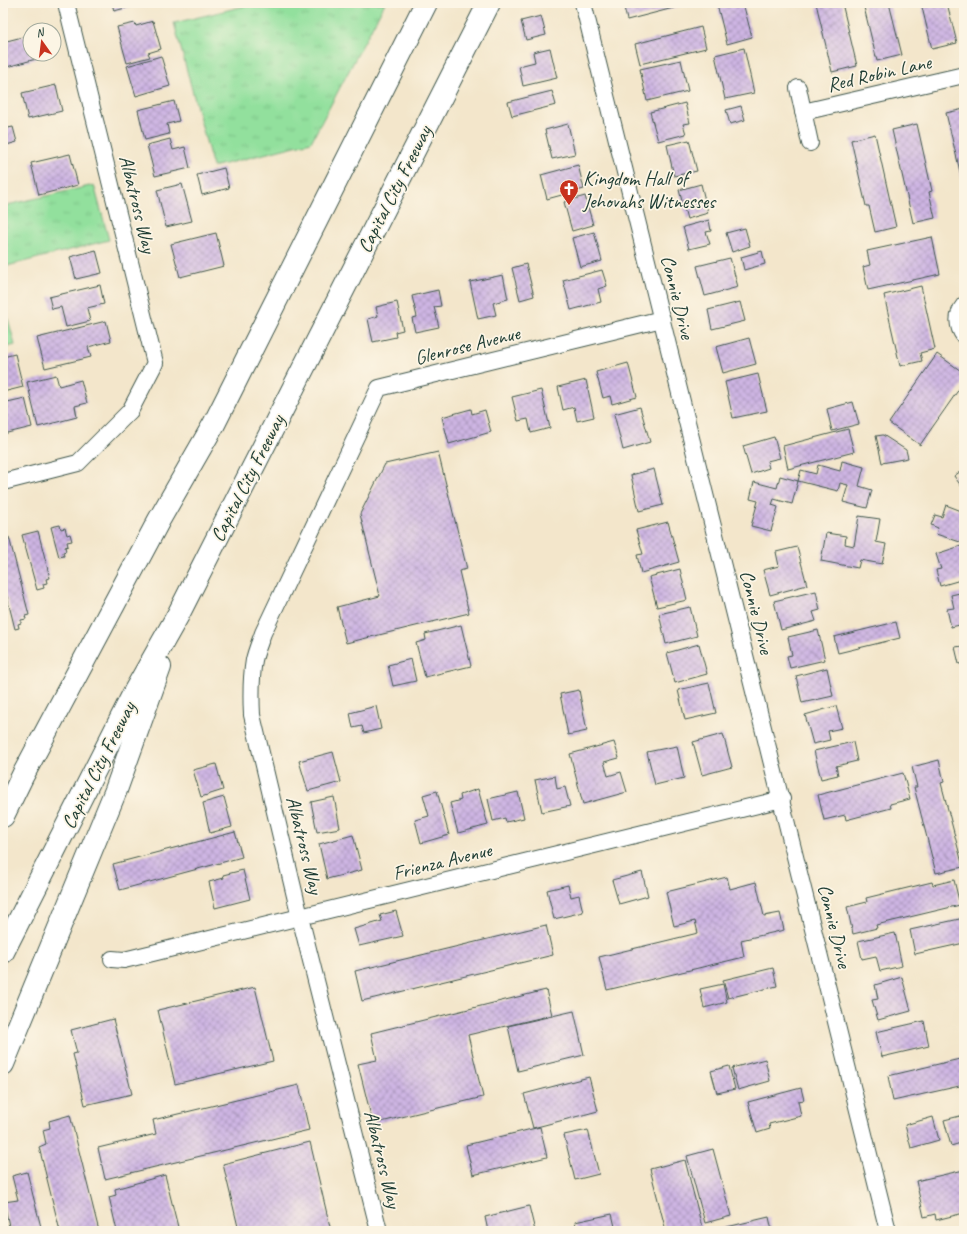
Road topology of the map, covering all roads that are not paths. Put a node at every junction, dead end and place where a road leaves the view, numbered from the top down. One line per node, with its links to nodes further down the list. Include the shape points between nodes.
1 (66, 3): 13 (street, Albatross Way, via 155,362 130,411 78,464)
2 (426, 3): 15 (highway, via 214,424 159,520)
3 (489, 3): 14 (highway, Capital City Freeway)
4 (583, 3): 10 (street, Connie Drive)
5 (964, 75): 7 (street, Red Robin Lane)
6 (798, 88): 7 (street)
7 (803, 112): 8 (street)
8 (810, 143)
9 (964, 306): 11 (street, via 958,324)
10 (662, 319): 12 (street, Glenrose Avenue, via 379,388); 17 (street, Connie Drive)
11 (964, 336)
12 (337, 479): 19 (street, Albatross Way, via 263,632 254,660 251,687 252,715)
13 (3, 482)
14 (178, 615): 20 (highway, Capital City Freeway, via 135,691); 22 (highway, via 116,790)
15 (23, 775): 16 (highway); 18 (highway)
16 (3, 798)
17 (782, 799): 19 (street, Frienza Avenue); 24 (street, Connie Drive)
18 (3, 816)
19 (300, 917): 21 (street, Frienza Avenue, via 124,960); 23 (street, Albatross Way)
20 (3, 952)
21 (112, 959)
22 (3, 1064)
23 (379, 1231)
24 (888, 1231)

